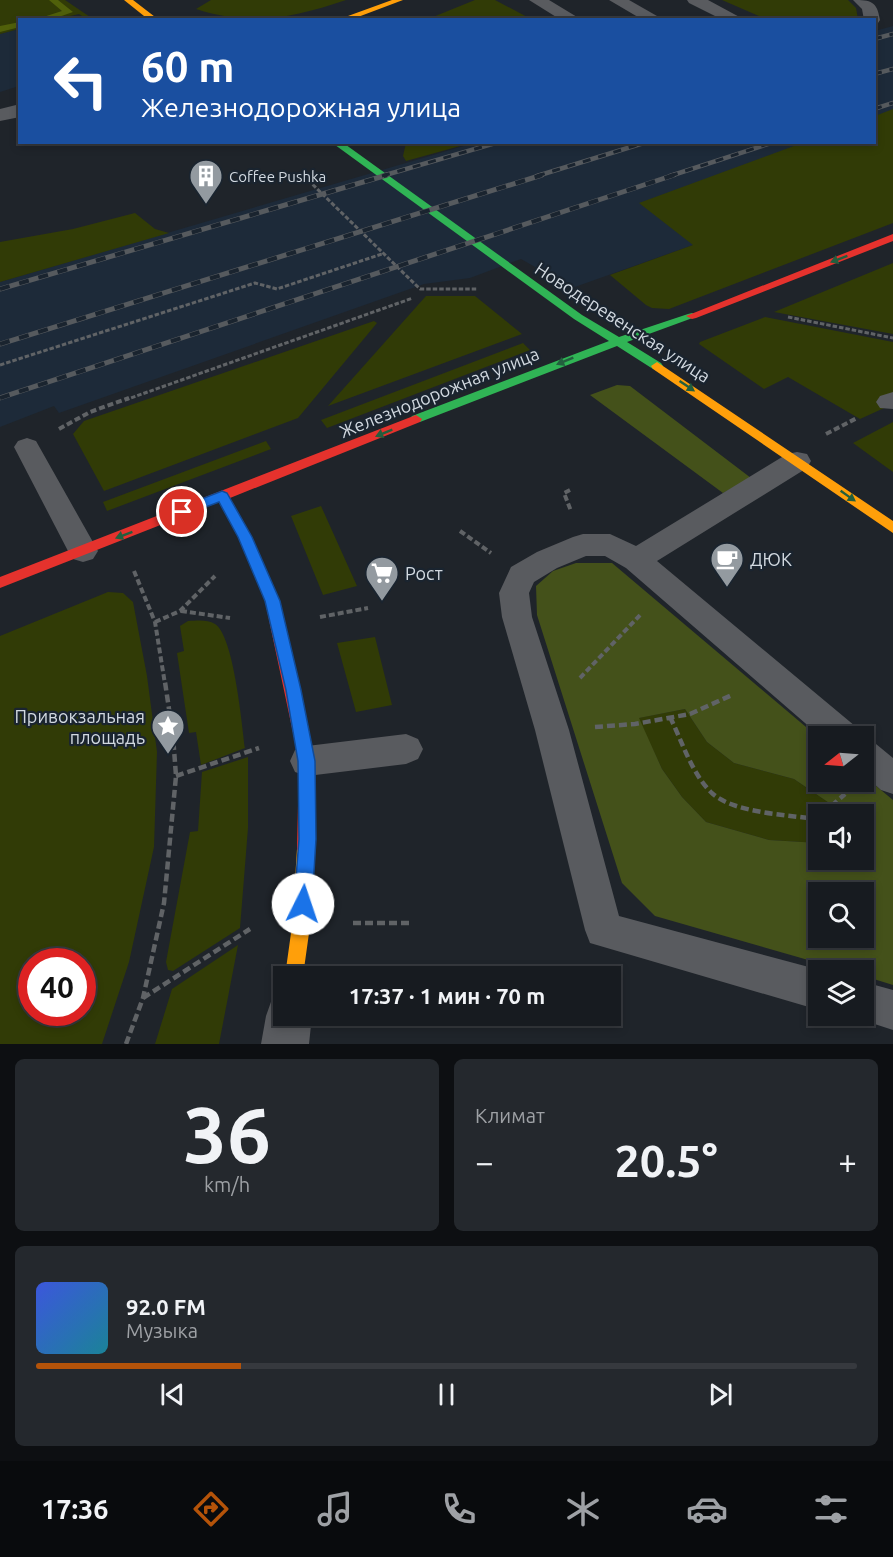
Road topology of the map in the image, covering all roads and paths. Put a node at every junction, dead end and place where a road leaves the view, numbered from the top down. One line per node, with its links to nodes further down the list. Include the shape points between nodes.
1 (128, 0): 7 (main road)
2 (399, 0): 8 (main road)
3 (537, 0): 9 (lane)
4 (617, 0): 10 (lane)
5 (695, 0): 11 (lane)
6 (861, 0): 12 (lane, via 870,7)
7 (152, 18)
8 (347, 18)
9 (570, 18)
10 (652, 18)
11 (734, 18)
12 (872, 18)
13 (18, 110): 14 (street)
14 (0, 115)
15 (338, 144): 23 (main road, Новодеревенская улица, via 482,249)
16 (308, 180): 19 (path, via 420,289)
17 (893, 237): 23 (main road, Железнодорожная улица, one-way to 23)
18 (382, 254): 24 (path, via 277,289 255,283)
19 (479, 290)
20 (413, 298): 25 (path, via 90,412)
21 (785, 316): 22 (path)
22 (893, 338)
23 (620, 342): 26 (main road, Новодеревенская улица, one-way to 26); 29 (main road, Железнодорожная улица, one-way to 29)
24 (0, 365)
25 (27, 447): 31 (lane)
26 (797, 461): 30 (main road, Новодеревенская улица, one-way to 30); 32 (lane)
27 (570, 490): 28 (path)
28 (564, 493)
29 (222, 496): 31 (main road, Железнодорожная улица, one-way to 31); 49 (main road, via 245,537 272,601)
30 (893, 528)
31 (83, 551): 35 (main road, Железнодорожная улица)
32 (636, 560): 42 (lane); 46 (lane, via 610,545 583,545 522,574 514,594)
33 (134, 571): 41 (path)
34 (219, 572): 38 (path)
35 (0, 583)
36 (368, 608): 39 (path)
37 (647, 608): 43 (path)
38 (180, 611): 40 (path); 41 (path)
39 (319, 617)
40 (232, 618)
41 (155, 622): 51 (path)
42 (769, 674): 44 (path, via 749,688 690,714); 45 (lane)
43 (578, 681)
44 (670, 717): 46 (path, via 635,724); 55 (path, via 713,794 728,804)
45 (831, 726)
46 (542, 730): 60 (lane, via 604,930)
47 (259, 748): 51 (path)
48 (406, 749): 49 (lane)
49 (307, 761): 59 (main road, via 307,839)
50 (874, 763): 52 (lane)
51 (176, 776): 61 (path, via 164,903)
52 (893, 779)
53 (847, 792): 54 (path)
54 (834, 804)
55 (808, 818)
56 (353, 923): 57 (path)
57 (412, 923)
58 (253, 927): 61 (path)
59 (295, 966)
60 (808, 987)
61 (143, 998): 65 (path)
62 (874, 1005): 63 (lane)
63 (893, 1010)
64 (288, 1026): 66 (street)
65 (126, 1044)
66 (285, 1044)

